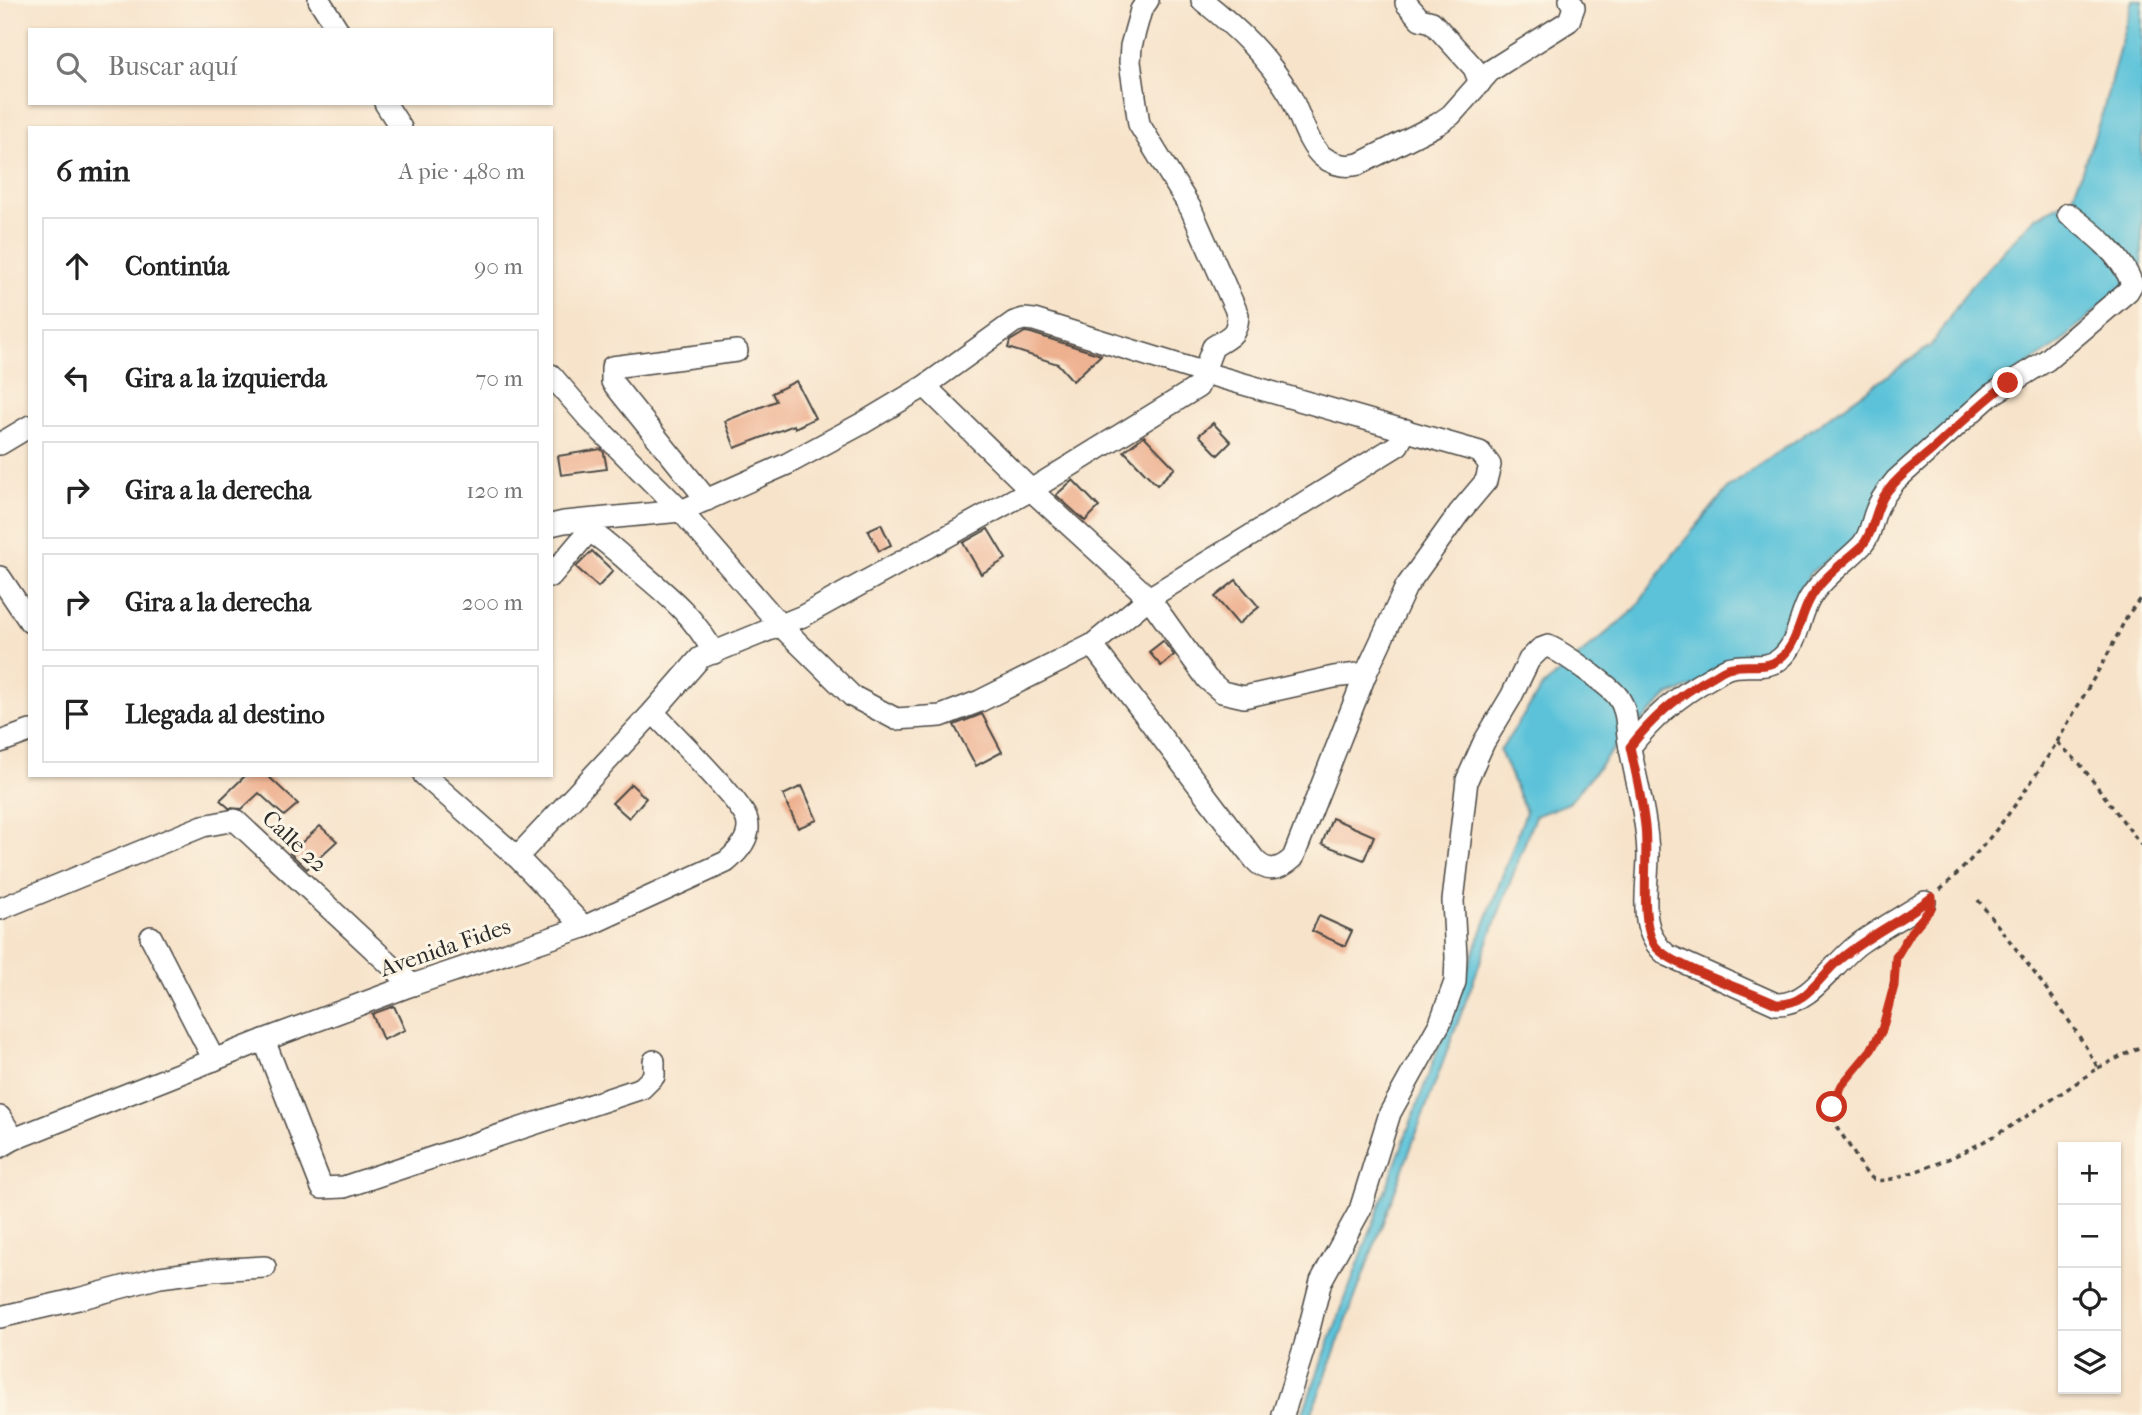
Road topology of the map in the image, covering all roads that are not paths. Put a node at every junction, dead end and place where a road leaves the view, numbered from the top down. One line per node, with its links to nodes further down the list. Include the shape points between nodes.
1 (319, 0): 6 (street)
2 (1148, 0): 12 (street, via 1131,46 1139,124 1191,209 1238,315 1231,337 1213,347)
3 (1202, 0): 7 (street, via 1267,59 1322,157 1340,165 1359,164 1429,130 1451,115)
4 (1570, 0): 7 (street, via 1574,7 1569,21 1490,71)
5 (1406, 3): 7 (street, via 1420,19 1432,22 1474,68)
6 (337, 28)
7 (1480, 83)
8 (386, 105): 9 (street)
9 (400, 126)
10 (2068, 214): 34 (street, via 2095,235 2128,273 2132,284 2128,290 2047,360 1991,395 1896,480 1876,511 1871,533 1817,587 1790,648 1781,658 1771,665 1728,668 1689,690 1650,722)
11 (737, 351): 19 (street, via 612,367 612,382)
12 (1205, 373): 14 (street, via 1024,319); 16 (street); 18 (street, via 1198,387)
13 (553, 378): 20 (street)
14 (925, 386): 18 (street); 19 (street, via 787,464)
15 (28, 427): 17 (street)
16 (1406, 430): 25 (street, via 1398,445); 30 (street, via 1480,452 1490,465 1489,473 1406,587)
17 (0, 444)
18 (1031, 490): 25 (street); 27 (street)
19 (707, 500): 20 (street)
20 (681, 511): 22 (street); 27 (street)
21 (553, 525): 22 (street)
22 (591, 525): 23 (street); 29 (street, via 681,606)
23 (553, 573)
24 (0, 577): 26 (street)
25 (1149, 598): 28 (street); 30 (street, via 1207,679 1222,692 1244,696)
26 (28, 619)
27 (781, 626): 28 (street, via 852,696 896,719 941,716); 29 (street)
28 (1092, 645): 30 (street, via 1254,859 1271,869 1293,858)
29 (714, 653): 31 (street, via 700,658)
30 (1366, 673)
31 (653, 712): 36 (street); 39 (street, Avenida Fides, via 740,809 748,830 726,862)
32 (28, 731): 33 (street)
33 (0, 742)
34 (1630, 747): 37 (street, via 1648,852 1645,918 1656,947 1688,967 1787,1005 1814,988 1859,943); 49 (street, via 1626,712 1617,695 1567,655 1548,646 1529,660 1467,780 1453,901 1455,982 1440,1023 1390,1113 1360,1210 1321,1281)
35 (426, 777): 36 (street)
36 (517, 857): 39 (street)
37 (1925, 902)
38 (0, 909): 41 (street, Calle 22, via 203,826 234,820)
39 (584, 927): 41 (street, Avenida Fides)
40 (151, 937): 43 (street)
41 (412, 985): 42 (street, Avenida Fides)
42 (264, 1040): 43 (street, Avenida Fides); 44 (street, via 322,1188 332,1189 642,1088 654,1076)
43 (214, 1060): 46 (street, Avenida Fides)
44 (654, 1061)
45 (0, 1117): 46 (street)
46 (7, 1143)
47 (265, 1267): 48 (street, via 160,1277)
48 (0, 1317)
49 (1283, 1415)

